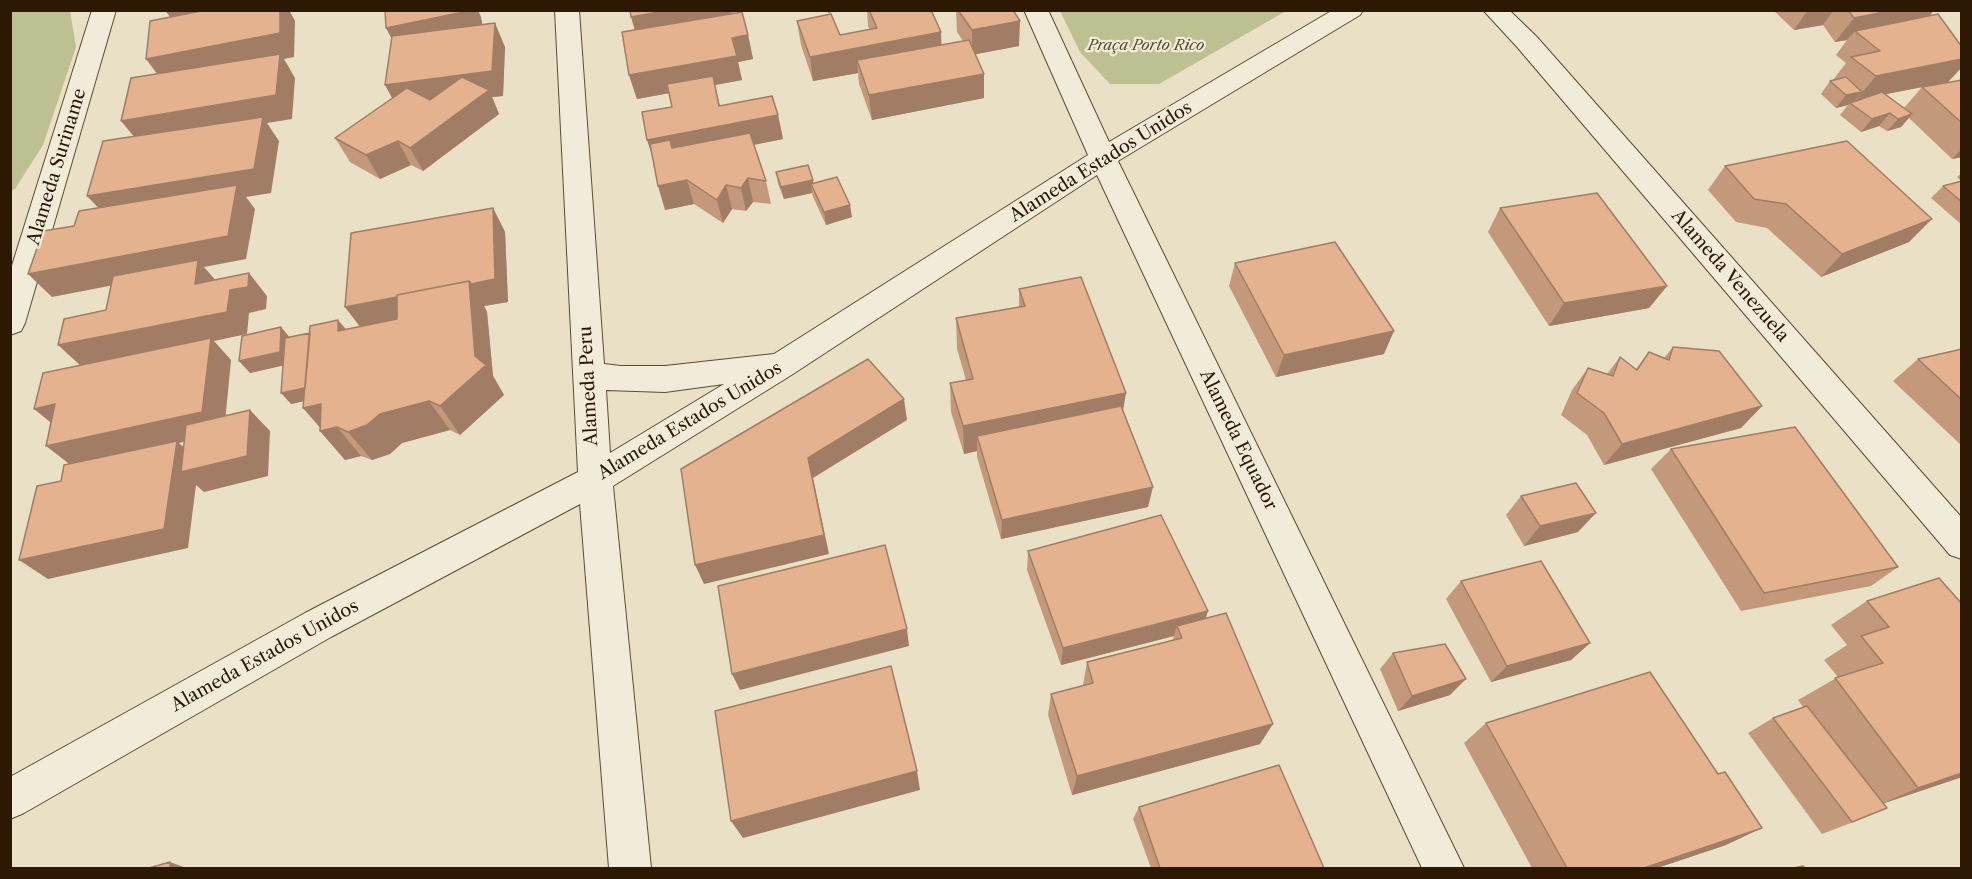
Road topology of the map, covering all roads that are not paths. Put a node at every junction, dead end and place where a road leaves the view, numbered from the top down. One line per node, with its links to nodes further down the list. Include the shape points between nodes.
1 (104, 10): 7 (street, Alameda Suriname)
2 (567, 10): 10 (street, Alameda Peru)
3 (1036, 10): 6 (street, Alameda Equador)
4 (1351, 10): 6 (street, Alameda Estados Unidos)
5 (1495, 10): 12 (street, Alameda Venezuela, via 1527,42)
6 (1102, 158): 9 (street, Alameda Estados Unidos); 15 (street, Alameda Equador)
7 (16, 281): 8 (street, Alameda Suriname)
8 (10, 323)
9 (782, 365): 10 (street, via 665,379); 11 (street, Alameda Estados Unidos)
10 (589, 375): 11 (street, Alameda Peru)
11 (595, 479): 13 (street, Alameda Estados Unidos, via 318,625); 14 (street, Alameda Peru)
12 (1962, 544)
13 (10, 799)
14 (630, 868)
15 (1443, 868)

